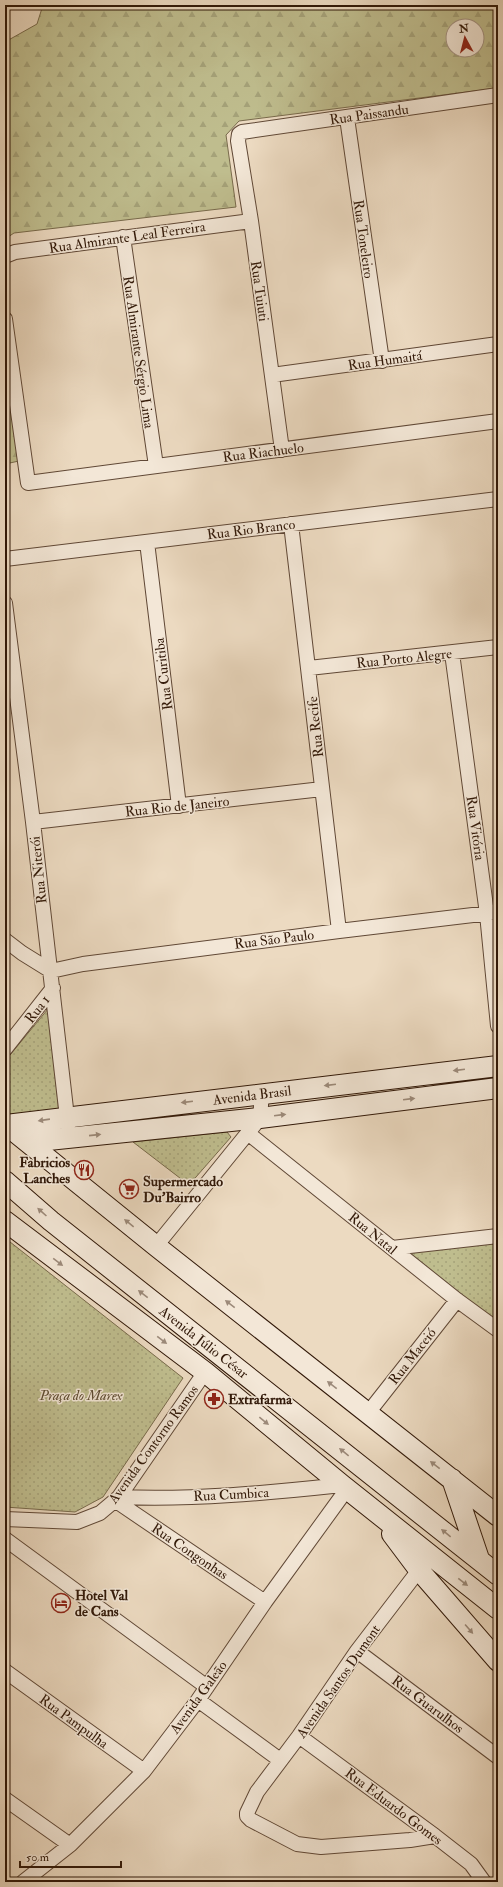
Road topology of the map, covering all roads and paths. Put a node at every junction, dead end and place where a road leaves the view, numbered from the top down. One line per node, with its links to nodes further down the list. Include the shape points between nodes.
1 (498, 95): 2 (street, Rua Paissandu)
2 (347, 118): 3 (street, Rua Paissandu); 9 (street, Rua Toneleiro)
3 (240, 132): 4 (street, Rua Tuiuti, via 237,139)
4 (250, 221): 5 (street, Rua Almirante Leal Ferreira); 10 (street, Rua Tuiuti)
5 (123, 237): 6 (street, Rua Almirante Leal Ferreira, via 15,252); 13 (street, Rua Almirante Sérgio Lima)
6 (5, 256)
7 (5, 319): 13 (street, Rua Riachuelo, via 28,483)
8 (498, 344): 9 (street, Rua Humaitá)
9 (382, 361): 10 (street, Rua Humaitá)
10 (272, 375): 12 (street, Rua Tuiuti)
11 (498, 421): 12 (street, Rua Riachuelo)
12 (282, 450): 13 (street, Rua Riachuelo)
13 (156, 466)
14 (498, 499): 15 (street, Rua Rio Branco)
15 (291, 524): 16 (street, Rua Rio Branco); 21 (street, Rua Recife)
16 (147, 542): 17 (street, Rua Rio Branco); 23 (street, Rua Curitiba)
17 (5, 559)
18 (5, 603): 24 (street, Rua Niterói)
19 (498, 647): 20 (street, Rua Porto Alegre)
20 (452, 653): 21 (street, Rua Porto Alegre); 25 (street, Rua Vitória)
21 (310, 668): 22 (street, Rua Recife)
22 (322, 789): 23 (street, Rua Rio de Janeiro); 26 (street, Rua Recife)
23 (179, 806): 24 (street, Rua Rio de Janeiro)
24 (33, 822): 28 (street, Rua Niterói)
25 (493, 913): 26 (street, Rua São Paulo); 30 (street, Rua Vitória)
26 (339, 931): 28 (street, Rua São Paulo, via 83,964)
27 (5, 940): 28 (street)
28 (51, 971): 29 (street, Rua Niterói)
29 (53, 988): 31 (street, Rua 1); 35 (street, Rua Niterói)
30 (498, 1026)
31 (5, 1049)
32 (498, 1066): 34 (street, Avenida Brasil, one-way to 34)
33 (498, 1088): 37 (street, Avenida Brasil, one-way to 33)
34 (262, 1093): 35 (street, Avenida Brasil, one-way to 35); 37 (street)
35 (67, 1116): 36 (street, Avenida Brasil, one-way to 36); 38 (street, Rua Niterói)
36 (6, 1124): 39 (street)
37 (254, 1126): 38 (street, Avenida Brasil, one-way to 37); 43 (street); 44 (street, Rua Natal)
38 (69, 1138): 39 (street, Avenida Brasil)
39 (29, 1142): 43 (street, one-way to 39)
40 (5, 1181): 56 (street, Avenida Júlio César, one-way to 40)
41 (5, 1221): 47 (street, Avenida Júlio César, one-way to 47)
42 (498, 1236): 44 (street)
43 (156, 1246): 48 (street, one-way to 43)
44 (392, 1248): 45 (street, Rua Natal)
45 (457, 1300): 46 (street, Rua Natal); 48 (street, Rua Maceió)
46 (498, 1330)
47 (205, 1372): 50 (street, Avenida Júlio César, one-way to 50); 51 (street, Avenida Contorno Ramos)
48 (368, 1412): 49 (street, one-way to 48)
49 (452, 1479): 53 (street); 56 (street)
50 (344, 1487): 51 (street, Rua Cumbica); 52 (street, Avenida Júlio César); 59 (street, Avenida Galeão)
51 (118, 1499): 54 (street, Avenida Contorno Ramos, via 100,1513 76,1522); 59 (street, Rua Congonhas)
52 (376, 1511): 57 (street); 60 (street, Avenida Júlio César, one-way to 60)
53 (498, 1516)
54 (5, 1519)
55 (5, 1539): 64 (street)
56 (479, 1559): 58 (street, Avenida Júlio César)
57 (419, 1570): 61 (street, Avenida Santos Dumont); 62 (street, one-way to 62)
58 (498, 1575)
59 (265, 1602): 64 (street, Avenida Galeão)
60 (498, 1609)
61 (357, 1651): 66 (street, Avenida Santos Dumont); 67 (street, Rua Guarulhos)
62 (498, 1661)
63 (5, 1671): 69 (street, Rua Pampulha)
64 (207, 1687): 65 (street, Avenida Galeão)
65 (198, 1700): 68 (street); 69 (street, Avenida Galeão)
66 (299, 1736): 68 (street, Avenida Santos Dumont); 71 (street, Rua Eduardo Gomes)
67 (498, 1758)
68 (280, 1760): 71 (street, Avenida Santos Dumont, via 248,1808 247,1816 297,1844 321,1848)
69 (144, 1771): 72 (street, Avenida Galeão)
70 (5, 1799): 72 (street)
71 (435, 1836): 74 (street, Rua Eduardo Gomes, via 471,1864)
72 (70, 1844): 73 (street, Avenida Galeão)
73 (23, 1882)
74 (484, 1882)

